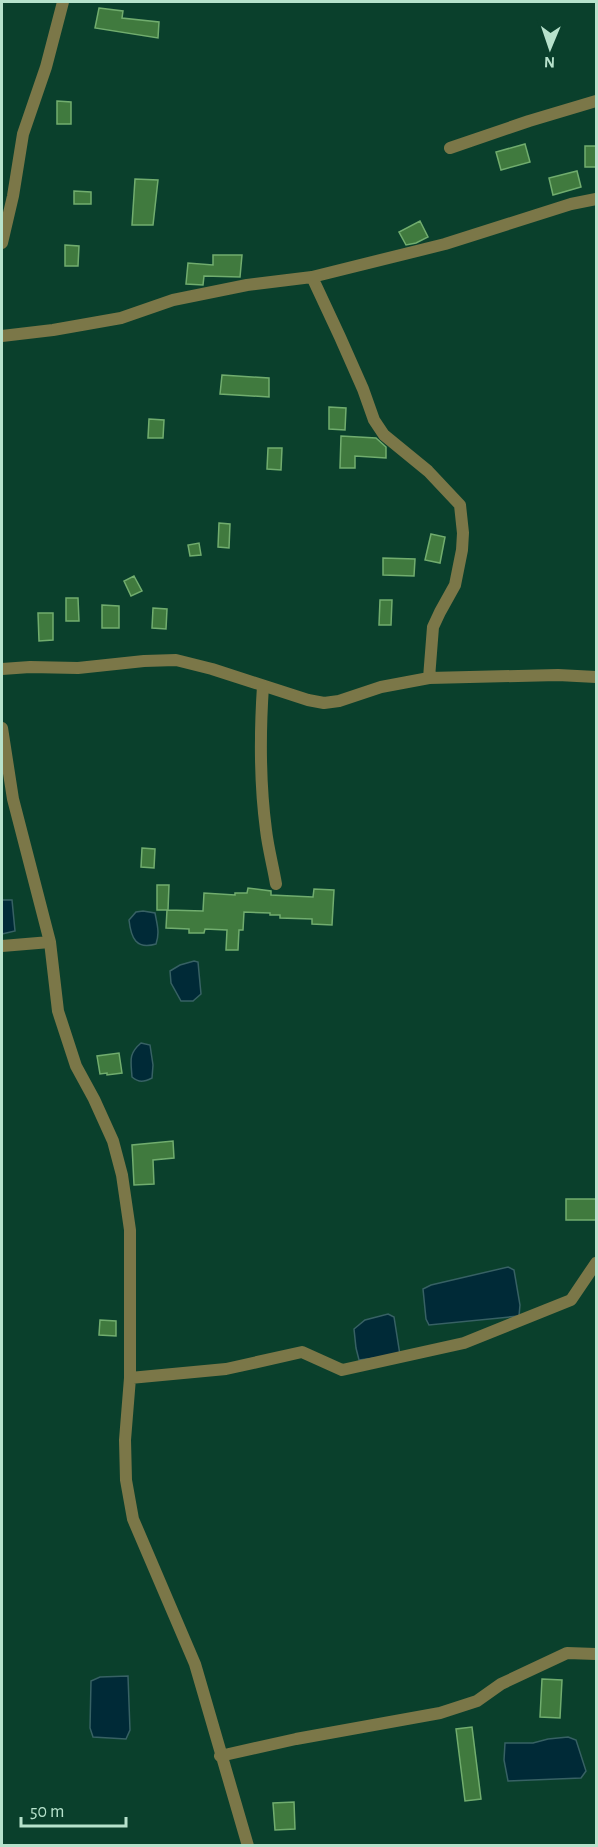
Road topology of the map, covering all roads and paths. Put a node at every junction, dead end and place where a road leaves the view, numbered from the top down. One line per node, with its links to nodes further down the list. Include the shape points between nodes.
1 (63, 2): 5 (street, via 22,134)
2 (597, 101): 3 (street)
3 (450, 148)
4 (597, 198): 6 (street, via 445,244)
5 (2, 243)
6 (312, 277): 7 (street, via 173,300 121,318); 10 (street, via 384,435 428,471 460,506 462,550 455,585 433,627)
7 (2, 336)
8 (2, 669): 11 (street, via 176,660)
9 (597, 677): 10 (street)
10 (429, 678): 11 (street, via 324,703)
11 (263, 686): 13 (street, via 266,830)
12 (2, 728): 14 (street, via 14,799)
13 (276, 884)
14 (50, 942): 15 (street); 17 (street, via 58,1011 76,1066 113,1141 122,1175 130,1230)
15 (2, 946)
16 (597, 1263): 17 (street, via 571,1300 464,1342 342,1370 302,1352 226,1369)
17 (130, 1378): 19 (street, via 125,1440 126,1480 133,1519 195,1664)
18 (597, 1654): 19 (street, via 567,1653 501,1684 477,1701 440,1713)
19 (220, 1756): 20 (street)
20 (248, 1845)

